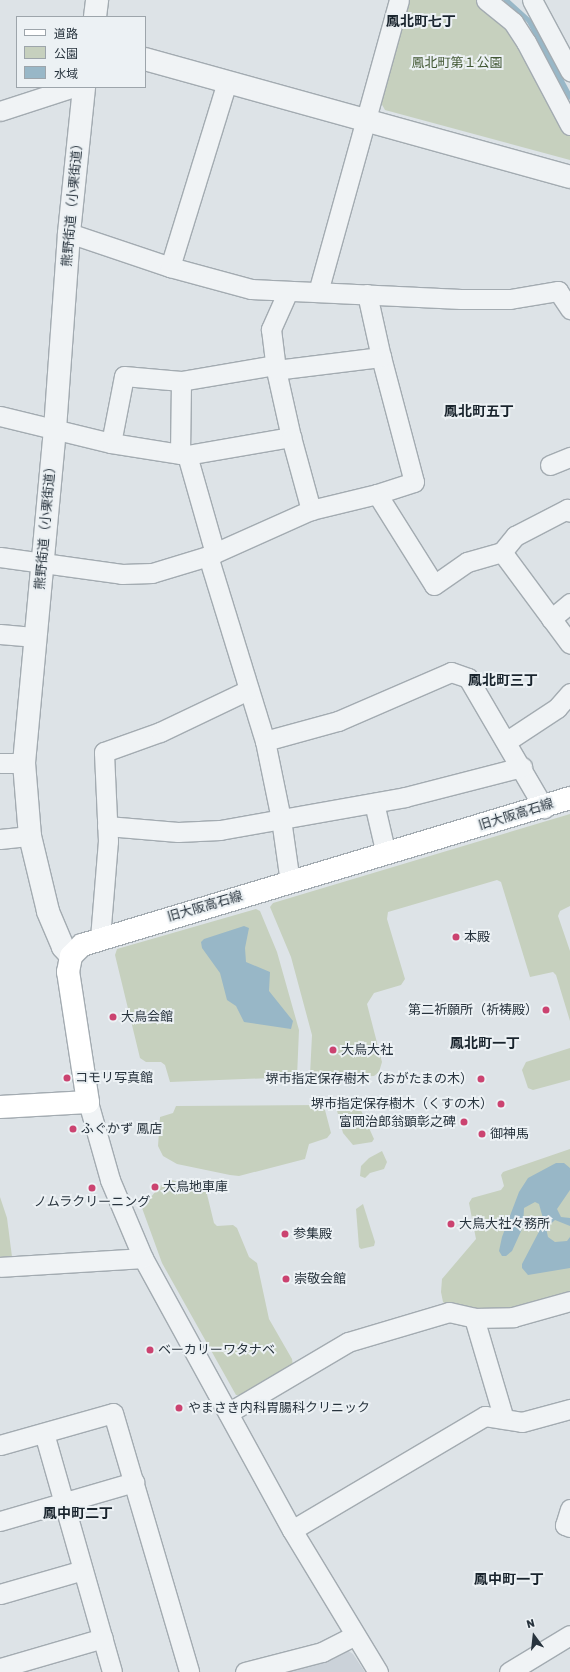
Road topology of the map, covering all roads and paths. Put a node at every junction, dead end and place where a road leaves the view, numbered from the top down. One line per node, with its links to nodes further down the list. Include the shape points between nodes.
1 (97, 0): 5 (street)
2 (399, 0): 12 (street)
3 (486, 0): 13 (street, via 513,22)
4 (532, 0): 7 (street)
5 (95, 16)
6 (146, 59): 8 (street)
7 (570, 71)
8 (227, 82): 12 (street); 16 (street)
9 (71, 88): 11 (street)
10 (84, 88): 15 (street, 熊野街道（小栗街道）)
11 (0, 111)
12 (367, 122): 14 (street); 19 (street)
13 (570, 125)
14 (570, 177)
15 (69, 233): 16 (street); 26 (street, 熊野街道（小栗街道）)
16 (170, 267): 18 (street, via 250,289)
17 (564, 287): 20 (street, via 510,298 461,299); 21 (street)
18 (288, 292): 19 (street); 23 (street, via 271,329)
19 (318, 292): 20 (street)
20 (367, 294): 22 (street)
21 (570, 309)
22 (381, 357): 23 (street); 32 (street, via 414,482)
23 (276, 367): 24 (street); 27 (street)
24 (181, 380): 28 (street, via 124,376); 29 (street)
25 (0, 416): 26 (street)
26 (54, 429): 28 (street); 38 (street, 熊野街道（小栗街道）)
27 (291, 437): 29 (street); 33 (street)
28 (111, 442): 29 (street)
29 (184, 454): 36 (street)
30 (570, 457): 31 (street)
31 (550, 465)
32 (377, 494): 33 (street); 35 (street, via 434,585 467,562)
33 (311, 510): 36 (street)
34 (570, 512): 35 (street, via 567,509 515,536)
35 (502, 552): 40 (street)
36 (211, 555): 38 (street, via 152,572 122,574); 44 (street)
37 (0, 557): 38 (street)
38 (42, 564): 42 (street, 熊野街道（小栗街道）)
39 (570, 603): 40 (street)
40 (552, 619): 43 (street)
41 (0, 634): 42 (street)
42 (36, 637): 49 (street, 熊野街道（小栗街道）)
43 (570, 644)
44 (248, 690): 46 (street); 55 (street, via 160,732 104,752)
45 (570, 693): 47 (street, via 557,708)
46 (265, 741): 47 (street, via 338,721 451,672 468,678); 54 (street)
47 (507, 741): 50 (street)
48 (0, 763): 49 (street)
49 (24, 763): 56 (street, 熊野街道（小栗街道）)
50 (522, 767): 52 (street, via 461,784); 53 (street)
51 (570, 798): 53 (main road, 旧大阪高石線)
52 (374, 803): 54 (street); 58 (street)
53 (544, 808): 58 (main road, 旧大阪高石線)
54 (281, 819): 55 (street, via 220,830 178,832); 59 (street)
55 (107, 826): 60 (street)
56 (30, 836): 57 (street); 61 (street, 熊野街道（小栗街道）, via 48,911 63,947)
57 (0, 839)
58 (386, 854): 59 (main road, 旧大阪高石線)
59 (290, 882): 60 (main road, 旧大阪高石線)
60 (100, 938): 61 (main road, 旧大阪高石線, via 82,945)
61 (71, 956): 62 (main road, via 68,972)
62 (88, 1102): 63 (main road); 64 (street, via 110,1180)
63 (0, 1107)
64 (143, 1258): 65 (street); 69 (street)
65 (0, 1267)
66 (570, 1301): 67 (street, via 513,1317)
67 (474, 1318): 69 (street, via 449,1312 348,1342); 70 (street)
68 (570, 1409): 70 (street, via 522,1422)
69 (228, 1413): 78 (street)
70 (504, 1419): 78 (street, via 485,1416)
71 (44, 1433): 72 (street); 73 (street, via 114,1413); 74 (street)
72 (0, 1445)
73 (134, 1482): 74 (street); 86 (street)
74 (64, 1502): 76 (street); 79 (street)
75 (570, 1509): 77 (street, via 565,1525)
76 (0, 1521)
77 (570, 1527)
78 (292, 1530): 81 (street)
79 (83, 1570): 80 (street); 83 (street)
80 (0, 1594)
81 (355, 1635): 87 (street, via 322,1652); 88 (street)
82 (570, 1635): 89 (street)
83 (103, 1638): 84 (street); 85 (street)
84 (0, 1668)
85 (112, 1672)
86 (189, 1672)
87 (245, 1672)
88 (378, 1672)
89 (509, 1672)

